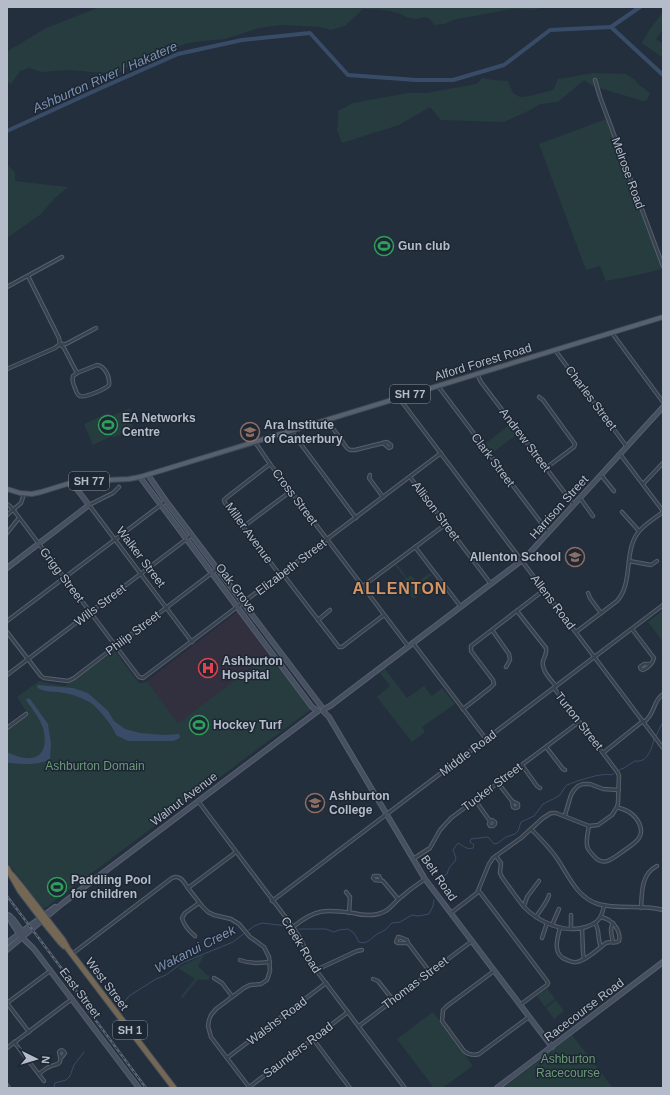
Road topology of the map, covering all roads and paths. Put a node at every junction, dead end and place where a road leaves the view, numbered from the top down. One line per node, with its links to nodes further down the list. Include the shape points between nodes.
1 (595, 80): 3 (street, Melrose Road)
2 (62, 257): 4 (street)
3 (663, 266)
4 (28, 276): 5 (street); 9 (street)
5 (7, 287)
6 (663, 317): 8 (main road, Alford Forest Road / SH 77)
7 (96, 328): 9 (street, via 66,344)
8 (612, 333): 10 (main road, Alford Forest Road / SH 77); 17 (street)
9 (60, 344): 11 (street); 12 (street)
10 (555, 350): 13 (main road, Alford Forest Road / SH 77); 23 (street, Charles Street)
11 (7, 369)
12 (77, 373): 12 (street, via 100,365 104,369 109,385 85,397 80,396 72,380)
13 (477, 374): 14 (main road, Alford Forest Road / SH 77); 28 (street, Andrew Street)
14 (438, 386): 15 (main road, Alford Forest Road / SH 77); 59 (street, Clark Street)
15 (399, 398): 19 (main road, Alford Forest Road / SH 77); 24 (street, Allens Road)
16 (540, 398): 28 (street, via 575,444)
17 (663, 402)
18 (663, 407): 23 (street, Harrison Street)
19 (326, 420): 20 (main road, Alford Forest Road / SH 77); 22 (street, via 350,450)
20 (291, 431): 21 (main road, Alford Forest Road / SH 77); 54 (street)
21 (255, 442): 27 (street, Cross Street); 29 (main road, Alford Forest Road / SH 77)
22 (383, 443)
23 (627, 447): 25 (street, Harrison Street)
24 (441, 453): 33 (street, Elizabeth Street); 67 (street, Allens Road)
25 (620, 454): 31 (street, Harrison Street); 35 (street)
26 (663, 463): 35 (street)
27 (270, 464): 38 (street, Cross Street); 56 (street, Miller Avenue, via 225,499 225,503)
28 (546, 468): 47 (street, Andrew Street)
29 (148, 475): 32 (main road, SH 77); 43 (street, Oak Grove)
30 (370, 475): 41 (street, via 369,478)
31 (601, 475): 39 (street); 42 (street, Harrison Street)
32 (140, 477): 34 (main road, SH 77); 46 (street, Oak Grove)
33 (410, 477): 41 (street, Elizabeth Street); 55 (street, Allison Street)
34 (74, 483): 40 (main road, SH 77); 45 (street, Walker Street)
35 (643, 484): 50 (street)
36 (119, 487): 45 (street, via 113,493)
37 (7, 489): 40 (main road, SH 77)
38 (291, 491): 56 (street); 62 (street, Cross Street)
39 (614, 491)
40 (24, 494): 48 (street, via 22,503)
41 (383, 497): 54 (street, Elizabeth Street)
42 (580, 498): 47 (street, Harrison Street); 52 (street)
43 (166, 501): 46 (street); 60 (street, Oak Grove)
44 (7, 504): 48 (street, Grigg Street)
45 (89, 505): 63 (street, Walker Street); 64 (street)
46 (160, 505): 61 (street, Oak Grove); 63 (street)
47 (574, 505): 59 (street, Harrison Street)
48 (13, 510): 51 (street); 53 (street, Grigg Street)
49 (622, 512): 57 (street)
50 (663, 512): 57 (street)
51 (7, 514)
52 (593, 516)
53 (19, 518): 58 (street); 64 (street, Grigg Street)
54 (356, 518): 62 (street, Elizabeth Street)
55 (446, 524): 65 (street); 75 (street, Allison Street)
56 (244, 527): 73 (street, Miller Avenue)
57 (639, 531): 68 (street, via 633,541)
58 (7, 533)
59 (548, 533): 67 (street, Harrison Street)
60 (192, 535): 61 (street, Wills Street); 70 (street, Oak Grove)
61 (186, 539): 71 (street, Oak Grove); 72 (street, Wills Street)
62 (327, 539): 73 (street, Elizabeth Street); 76 (street, Cross Street)
63 (115, 540): 72 (street, Walker Street); 74 (street)
64 (38, 544): 69 (street); 74 (street, Grigg Street)
65 (415, 547): 76 (street); 81 (street)
66 (657, 560): 68 (street, via 651,565)
67 (522, 561): 75 (street, Harrison Street); 77 (street, Allens Road)
68 (629, 561): 87 (street, via 621,597)
69 (7, 568)
70 (218, 569): 71 (street, Philip Street); 79 (street, Oak Grove)
71 (212, 573): 82 (street, Philip Street); 83 (street, Oak Grove)
72 (141, 574): 82 (street, Walker Street); 86 (street, Wills Street)
73 (281, 574): 79 (street, Elizabeth Street); 89 (street, Miller Avenue)
74 (64, 578): 86 (street, Grigg Street); 90 (street)
75 (491, 584): 81 (street, Harrison Street)
76 (363, 586): 88 (street, Cross Street)
77 (544, 590): 85 (street); 94 (street, Allens Road)
78 (588, 593): 87 (street)
79 (244, 603): 83 (street, Elizabeth Street); 108 (street, Oak Grove)
80 (663, 606): 91 (street, Middle Road)
81 (461, 607): 96 (street, Harrison Street)
82 (166, 608): 95 (street, Walker Street); 97 (street, Philip Street)
83 (237, 608): 95 (street, Elizabeth Street); 107 (street, Oak Grove)
84 (330, 610): 89 (street)
85 (517, 611): 92 (street); 105 (street, Turton Street, via 546,648 542,665)
86 (90, 612): 97 (street, Grigg Street); 100 (street, Wills Street)
87 (601, 613): 94 (street)
88 (384, 615): 89 (street, Miller Avenue, via 340,648); 98 (street, Cross Street)
89 (318, 620)
90 (7, 621)
91 (632, 629): 99 (street, Middle Road); 101 (street, via 653,656)
92 (492, 630): 102 (street, via 509,654 510,660); 109 (street, via 470,649 494,684)
93 (7, 632): 100 (street)
94 (576, 632): 99 (street, Allens Road)
95 (192, 642): 104 (street, Elizabeth Street)
96 (413, 643): 98 (street, Harrison Street); 109 (street)
97 (116, 646): 100 (street, Philip Street, via 70,680 65,681 44,678); 104 (street, Grigg Street)
98 (408, 647): 108 (street, Harrison Street)
99 (595, 657): 105 (street, Middle Road); 114 (street, Allens Road)
100 (28, 659): 103 (street, Wills Street)
101 (650, 664)
102 (506, 667)
103 (7, 675)
104 (141, 678)
105 (555, 687): 113 (street, Turton Street); 116 (street, Middle Road)
106 (663, 694): 114 (street, Turton Street, via 657,700 650,716)
107 (312, 706): 110 (street, Oak Grove); 112 (street)
108 (323, 709): 110 (street, via 320,713); 129 (street, Belt Road)
109 (463, 709): 116 (street)
110 (317, 711): 112 (street, Walnut Avenue)
111 (26, 714): 115 (street)
112 (310, 716): 126 (street, Walnut Avenue)
113 (579, 722): 117 (street, Tucker Street); 119 (street, Turton Street)
114 (643, 722): 118 (street, Allens Road); 119 (street, Turton Street)
115 (7, 728)
116 (486, 739): 129 (street, Middle Road)
117 (546, 747): 120 (street, Tucker Street); 121 (street)
118 (663, 748)
119 (603, 753): 124 (street, via 619,776)
120 (522, 765): 122 (street, Tucker Street); 123 (street)
121 (565, 770)
122 (498, 783): 125 (street, Tucker Street); 127 (street)
123 (540, 788)
124 (619, 790): 128 (street); 130 (street, via 603,789 590,784 578,786 571,795)
125 (475, 800): 131 (street); 136 (street, Tucker Street, via 446,823 430,848)
126 (198, 801): 134 (street, Creek Road); 160 (street, Walnut Avenue)
127 (512, 801)
128 (617, 807): 132 (street, via 603,822); 132 (street, via 631,813 641,827 641,832 636,841 611,860 598,860 590,852 587,847)
129 (387, 814): 136 (street, Belt Road); 147 (street, Middle Road)
130 (565, 815): 132 (street); 133 (street, via 551,813)
131 (490, 821)
132 (589, 826)
133 (531, 829): 135 (street); 149 (street, via 550,848 579,891 592,902)
134 (236, 852): 142 (street); 147 (street, Creek Road)
135 (496, 856): 143 (street); 150 (street, via 501,863 502,877)
136 (413, 859): 139 (street, Belt Road)
137 (657, 866): 151 (street, via 644,880)
138 (7, 868): 160 (highway, West Street / SH 1, via 20,891)
139 (425, 879): 146 (street); 155 (street, Belt Road)
140 (382, 880): 146 (street)
141 (539, 881): 150 (street, via 527,897)
142 (188, 888): 148 (street); 179 (street, via 180,877 174,877)
143 (478, 891): 155 (street); 195 (street, via 548,983)
144 (346, 892): 154 (street, via 350,897)
145 (549, 894): 158 (street)
146 (398, 899): 154 (street, via 388,910 379,914)
147 (272, 901): 165 (street, Creek Road)
148 (199, 903): 170 (street, via 182,917 182,921); 182 (street, via 210,913 234,920 264,947)
149 (604, 905): 151 (street); 159 (street)
150 (524, 906): 158 (street)
151 (641, 908): 153 (street)
152 (559, 909): 164 (street)
153 (663, 910)
154 (349, 913): 165 (street, via 322,911 308,916)
155 (451, 913): 172 (street, Belt Road)
156 (8, 914): 169 (street, East Street)
157 (571, 915): 168 (street)
158 (536, 917): 161 (street)
159 (601, 917): 162 (street); 163 (street)
160 (43, 918): 169 (street, Walnut Avenue); 179 (highway, West Street / SH 1)
161 (547, 923): 164 (street); 171 (street)
162 (595, 923): 167 (street); 176 (street)
163 (613, 923): 173 (street, via 610,930); 173 (street, via 620,937 618,942)
164 (552, 925): 166 (street)
165 (293, 927): 184 (street, Creek Road)
166 (560, 928): 168 (street); 180 (street, via 556,946 559,953 564,959 572,962)
167 (582, 928): 168 (street); 180 (street)
168 (571, 929)
169 (23, 934): 174 (street, Walnut Avenue); 177 (street, Walnut Avenue); 186 (street, East Street)
170 (195, 936)
171 (542, 938)
172 (472, 941): 185 (street, Belt Road); 187 (street, Thomas Street)
173 (613, 942): 176 (street)
174 (7, 943)
175 (408, 943): 187 (street)
176 (601, 947): 180 (street)
177 (7, 950)
178 (362, 950): 184 (street)
179 (72, 954): 211 (highway, West Street / SH 1)
180 (584, 959)
181 (240, 960): 182 (street, via 253,964)
182 (270, 962): 191 (street, via 270,974 265,982 247,986)
183 (663, 962): 202 (street, Racecourse Road)
184 (316, 970): 190 (street, Creek Road)
185 (494, 970): 195 (street, Belt Road); 197 (street, via 443,1010 442,1021 464,1051 479,1054)
186 (50, 971): 192 (street, East Street); 194 (street)
187 (430, 972): 193 (street, Thomas Street)
188 (214, 978): 191 (street, via 222,983)
189 (373, 979): 193 (street, via 378,981)
190 (326, 983): 196 (street, Creek Road); 205 (street, Walshs Road)
191 (232, 996): 205 (street, via 213,1011 208,1023 212,1037)
192 (72, 999): 199 (street); 210 (street, East Street)
193 (393, 1000): 198 (street, Thomas Street)
194 (7, 1003): 199 (street)
195 (520, 1005): 197 (street, Belt Road)
196 (348, 1012): 198 (street, Creek Road); 200 (street, Saunders Road)
197 (529, 1017): 202 (street, Belt Road)
198 (359, 1026): 214 (street, Creek Road)
199 (28, 1032): 201 (street)
200 (313, 1039): 212 (street, Saunders Road); 213 (street)
201 (14, 1042): 203 (street); 206 (street)
202 (552, 1047): 215 (street, Racecourse Road)
203 (7, 1048)
204 (61, 1058): 206 (street, via 57,1065 48,1067)
205 (227, 1058): 212 (street)
206 (39, 1074): 207 (street)
207 (44, 1081)
208 (7, 1085): 209 (street)
209 (9, 1088)
210 (139, 1088)
211 (174, 1088)
212 (249, 1088)
213 (350, 1088)
214 (405, 1088)
215 (497, 1088)

